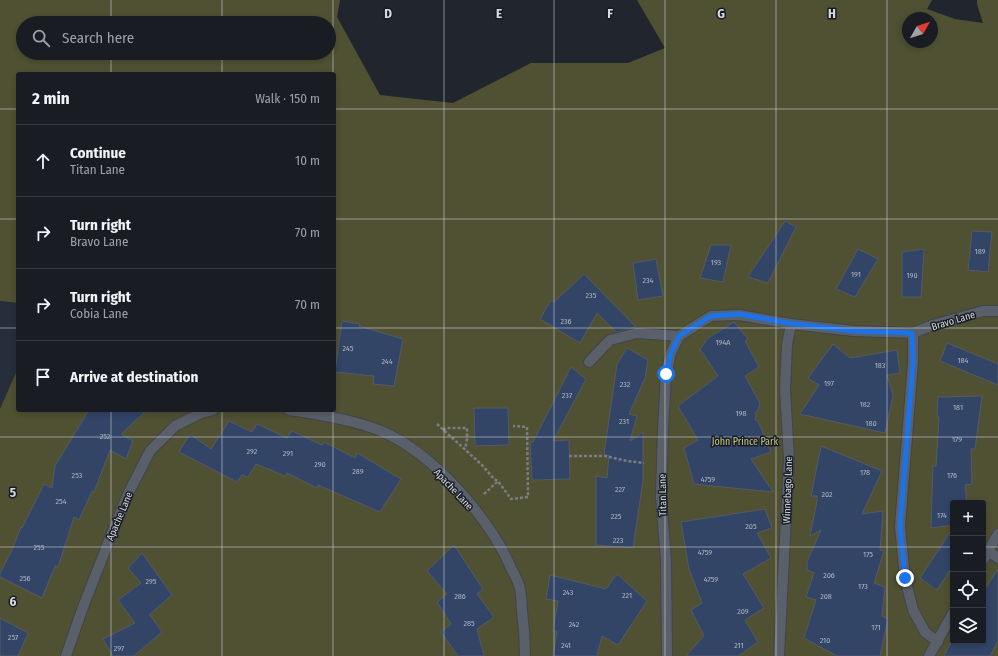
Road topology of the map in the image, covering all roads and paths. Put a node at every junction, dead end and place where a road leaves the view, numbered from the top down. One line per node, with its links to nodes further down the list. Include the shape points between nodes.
1 (998, 311): 3 (lane, Bravo Lane, via 983,311)
2 (791, 324): 3 (lane, Bravo Lane, via 854,331); 4 (lane, Bravo Lane, via 739,314 711,316); 22 (lane, Winnebago Lane, via 787,345 785,389 788,459)
3 (912, 333): 18 (lane, via 913,362 900,526 905,578 913,610 925,632)
4 (679, 336): 5 (lane, via 637,333 610,340); 13 (lane, Titan Lane, via 671,353 666,374)
5 (589, 362)
6 (201, 412): 19 (lane, Apache Lane, via 175,426 150,451 114,528)
7 (302, 412): 20 (lane, Apache Lane, via 381,431 417,451 451,483 483,520 506,556 520,589)
8 (437, 424): 10 (path)
9 (513, 426): 11 (path, via 527,427 528,497 511,499 498,481)
10 (443, 430): 11 (path); 11 (path, via 467,428)
11 (465, 450)
12 (569, 456): 13 (path, via 605,456)
13 (662, 465): 21 (lane, Titan Lane)
14 (998, 534): 15 (lane)
15 (986, 556): 16 (lane)
16 (998, 558)
17 (950, 619): 18 (lane)
18 (938, 642): 23 (lane)
19 (66, 656)
20 (525, 656)
21 (668, 656)
22 (779, 656)
23 (930, 656)

